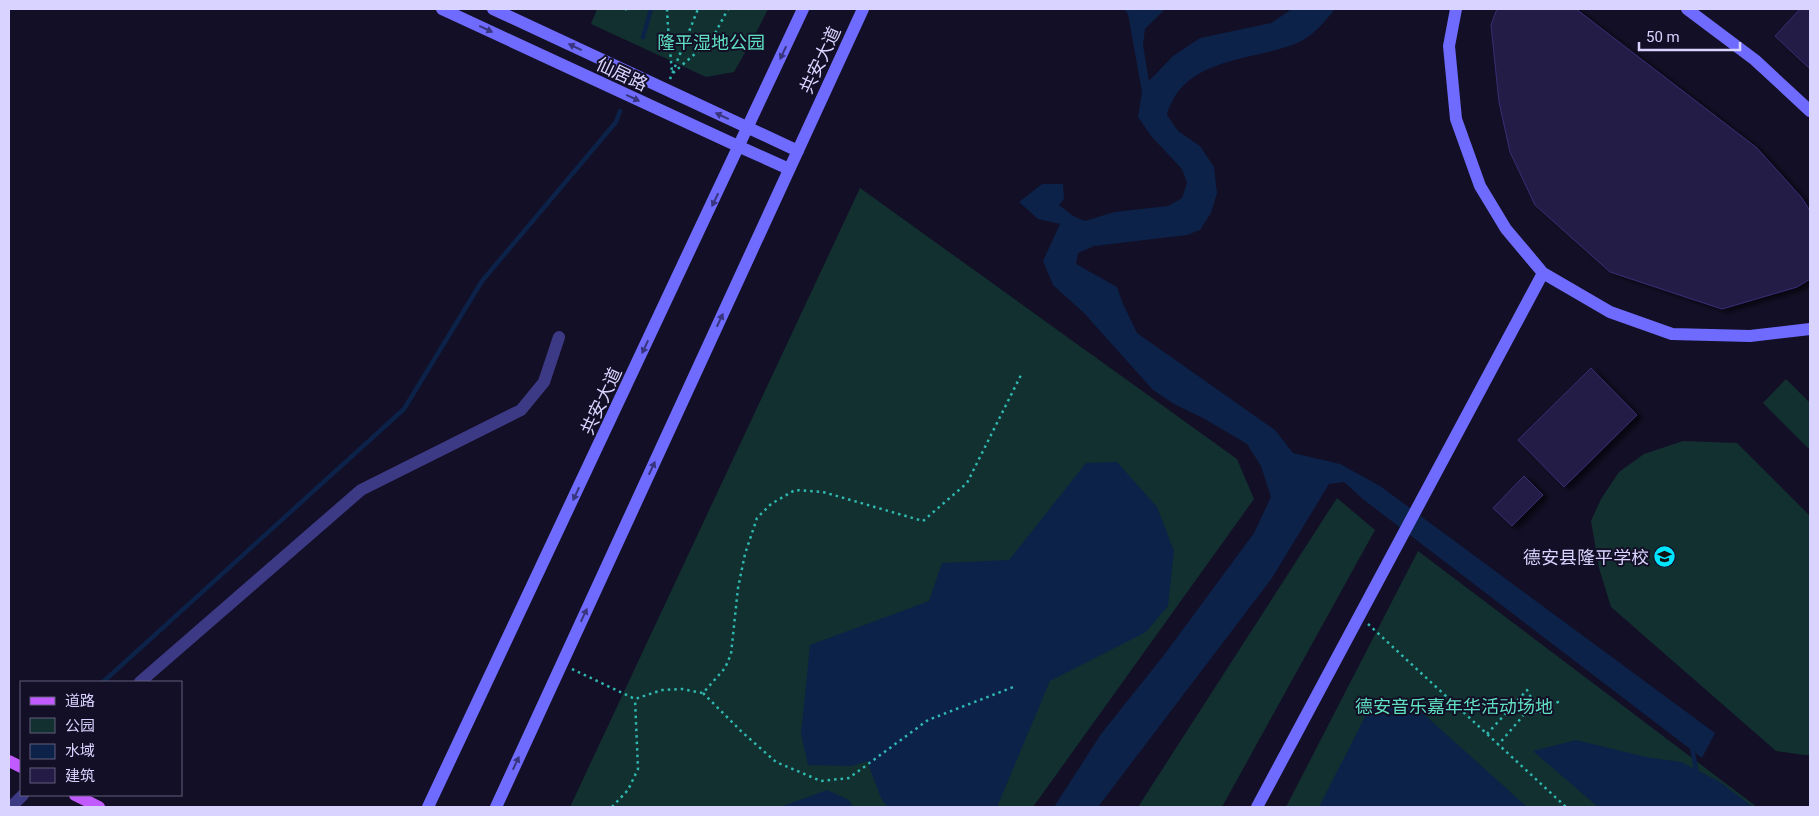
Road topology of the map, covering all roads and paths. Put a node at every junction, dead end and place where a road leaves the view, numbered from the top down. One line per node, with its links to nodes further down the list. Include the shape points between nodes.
1 (442, 9): 14 (main road, 仙居路, one-way to 14)
2 (493, 9): 11 (main road, 仙居路, one-way to 2)
3 (667, 9): 10 (path)
4 (698, 9): 10 (path)
5 (728, 9): 10 (path, via 712,39)
6 (803, 9): 13 (main road, 共安大道, one-way to 13)
7 (863, 9): 15 (main road, 共安大道)
8 (1456, 9): 17 (main road, via 1449,46 1456,119 1484,193 1506,229)
9 (1687, 9): 12 (main road, via 1754,60)
10 (672, 74): 11 (path)
11 (666, 90): 13 (main road, 仙居路, one-way to 11)
12 (1810, 111)
13 (748, 128): 14 (main road, 共安大道); 15 (main road, 仙居路)
14 (740, 148): 16 (main road, 仙居路); 34 (main road, 共安大道, one-way to 34)
15 (798, 151): 16 (main road, 共安大道)
16 (789, 169): 22 (main road, 共安大道, one-way to 16)
17 (1543, 273): 18 (main road, via 1610,312 1672,334 1750,336); 21 (main road)
18 (1810, 329)
19 (559, 337): 23 (street, via 544,382 521,410 361,490)
20 (1022, 373): 25 (path, via 967,483 923,521 823,492 795,490 757,518 738,588 731,654 725,668)
21 (1360, 616): 28 (path); 37 (main road)
22 (562, 664): 26 (path); 35 (main road, 共安大道, one-way to 22)
23 (141, 681)
24 (1016, 686): 25 (path, via 928,720 849,778 821,781 776,762)
25 (703, 693): 26 (path, via 662,690)
26 (636, 700): 36 (path, via 638,769 628,790)
27 (1534, 703): 27 (path, via 1550,702 1558,702 1536,714); 28 (path, via 1527,690); 29 (path)
28 (1487, 734): 29 (path)
29 (1498, 745): 38 (path)
30 (22, 796): 32 (street)
31 (77, 796): 33 (main road)
32 (12, 807)
33 (99, 807)
34 (428, 807)
35 (496, 807)
36 (612, 807)
37 (1257, 807)
38 (1566, 807)

